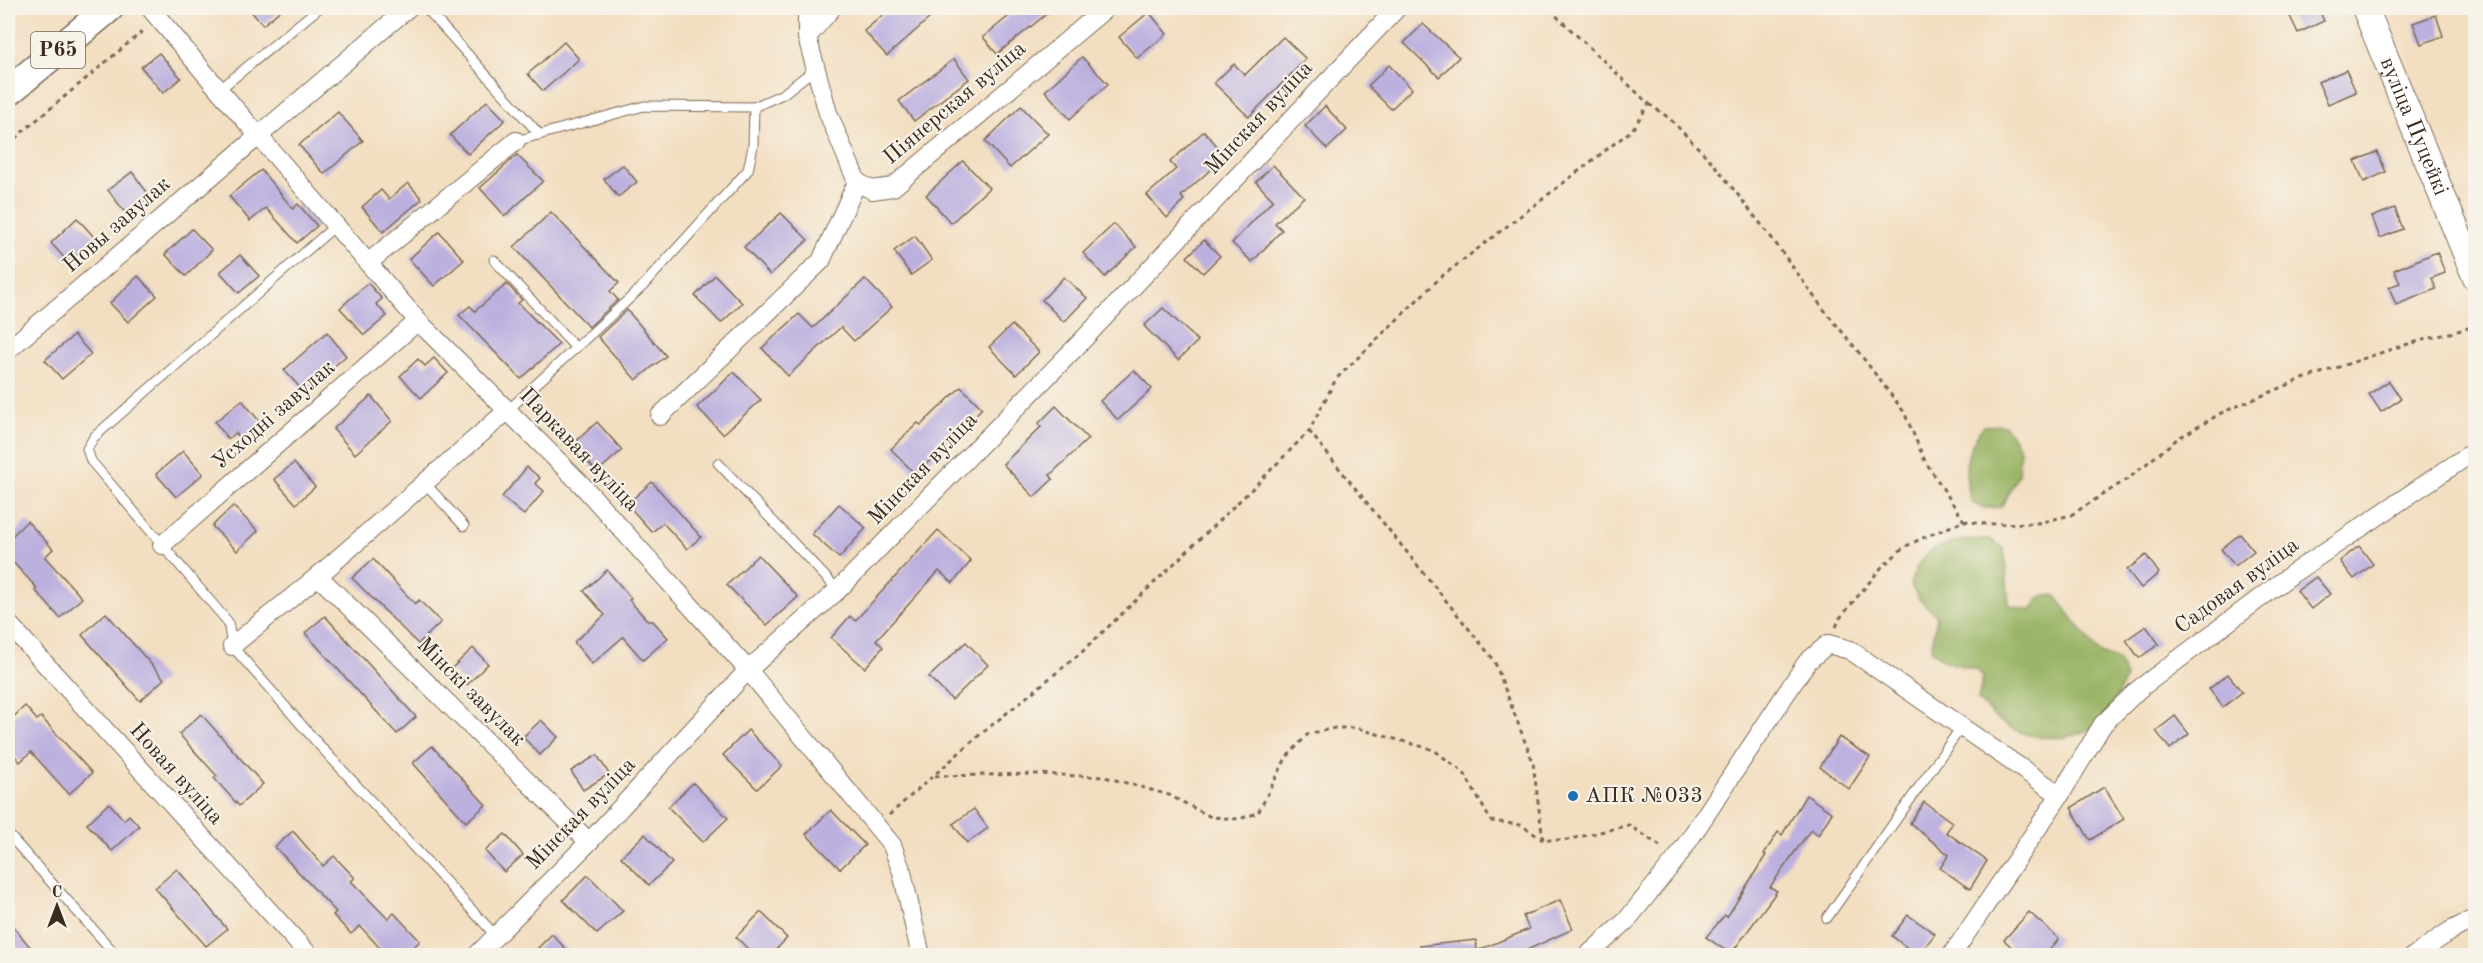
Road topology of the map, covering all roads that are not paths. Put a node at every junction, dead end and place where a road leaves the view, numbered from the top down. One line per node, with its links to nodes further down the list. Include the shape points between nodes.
1 (109, 8): 14 (main road, Р65)
2 (319, 8): 13 (lane)
3 (408, 8): 17 (street, Новы завулак)
4 (426, 8): 16 (lane)
5 (807, 8): 11 (street, Піянерская вуліца)
6 (832, 8): 11 (street)
7 (1106, 8): 19 (street, Піянерская вуліца, via 893,187 872,190)
8 (1397, 8): 35 (street, Мінская вуліца, via 1077,346)
9 (2365, 8): 23 (street, вуліца Пуцейкі)
10 (148, 15): 13 (street, Паркавая вуліца)
11 (807, 37): 12 (street, Піянерская вуліца)
12 (816, 68): 15 (lane, via 783,94); 19 (street, Піянерская вуліца, via 828,113)
13 (219, 90): 17 (street, Паркавая вуліца)
14 (8, 92)
15 (754, 107): 16 (lane, via 644,106); 25 (lane, via 753,146 747,170 642,287)
16 (540, 135): 18 (lane)
17 (258, 136): 20 (street, Паркавая вуліца); 26 (street, Новы завулак)
18 (516, 141): 22 (street)
19 (857, 182): 28 (street, via 821,261)
20 (336, 225): 22 (street, Паркавая вуліца); 33 (lane, via 94,437 87,449 91,461)
21 (494, 260): 25 (lane)
22 (368, 263): 24 (street, Паркавая вуліца)
23 (2475, 278)
24 (418, 321): 27 (street, Паркавая вуліца); 33 (street, Усходні завулак)
25 (576, 348): 27 (lane)
26 (8, 351)
27 (507, 411): 31 (street); 38 (street, Паркавая вуліца, via 582,485)
28 (660, 416)
29 (2475, 450): 40 (street, Садовая вуліца, via 2292,574 2139,689 2103,724)
30 (718, 463): 35 (lane)
31 (424, 483): 32 (lane); 34 (street)
32 (464, 526)
33 (162, 545): 37 (lane, via 228,622)
34 (318, 576): 37 (street); 42 (street, Мінскі завулак)
35 (838, 590): 38 (street, Мінская вуліца)
36 (8, 623): 47 (street, Новая вуліца)
37 (232, 646): 45 (lane)
38 (748, 670): 42 (street, Мінская вуліца); 49 (street, Паркавая вуліца, via 892,845)
39 (1962, 726): 40 (street); 43 (lane); 50 (street, via 1850,650 1828,644 1807,662 1677,858 1626,921)
40 (2060, 795): 51 (street, Садовая вуліца)
41 (8, 834): 46 (lane)
42 (589, 842): 45 (street, Мінская вуліца)
43 (1827, 918)
44 (2475, 918): 52 (street)
45 (496, 936): 48 (street, Мінская вуліца)
46 (117, 956)
47 (310, 956)
48 (476, 956)
49 (921, 956)
50 (1587, 956)
51 (1951, 956)
52 (2414, 956)

